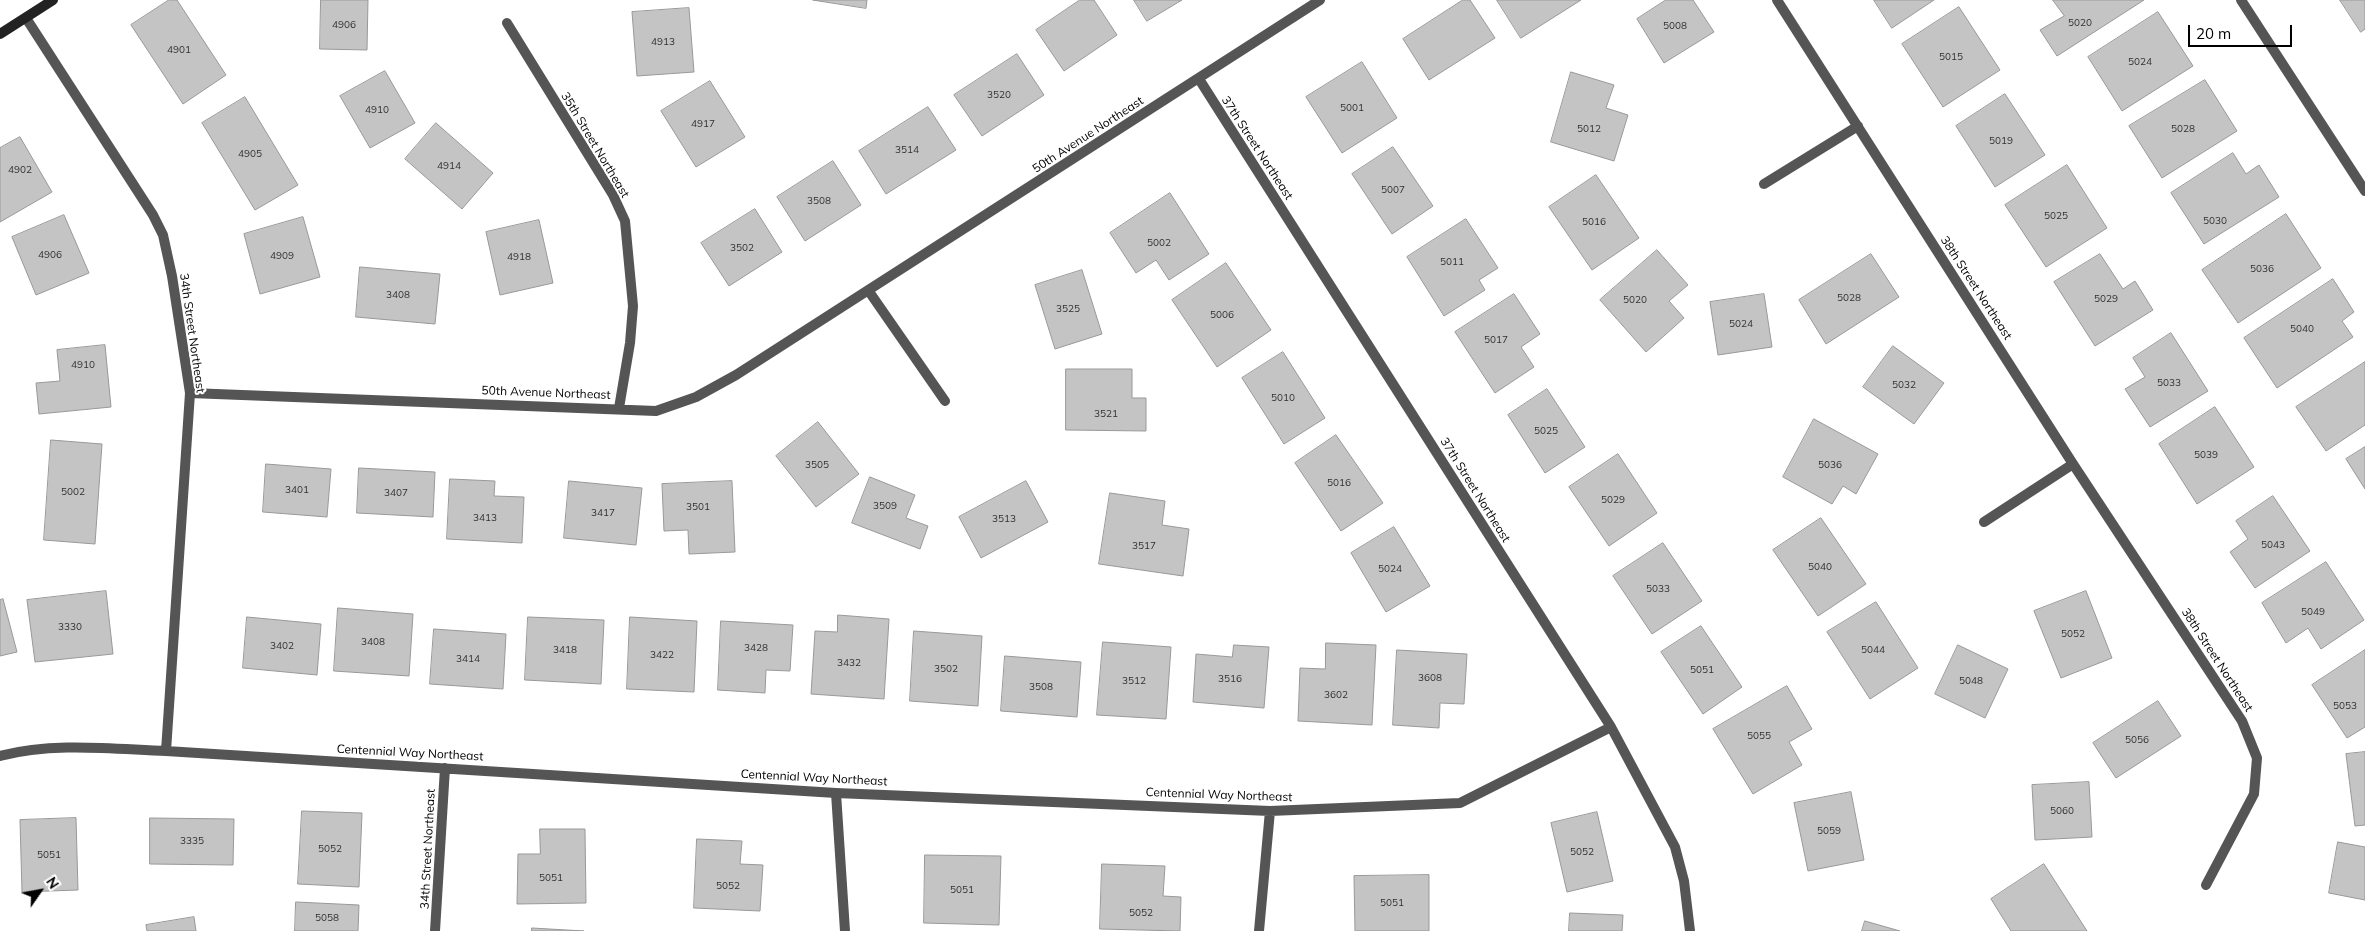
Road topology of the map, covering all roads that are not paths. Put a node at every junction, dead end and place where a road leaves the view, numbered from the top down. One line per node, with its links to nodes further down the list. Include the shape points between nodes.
1 (52, 0): 5 (main road)
2 (1320, 0): 8 (street, 50th Avenue Northeast)
3 (1777, 0): 9 (street, 38th Street Northeast)
4 (2242, 0): 11 (street)
5 (26, 18): 7 (main road); 13 (street, 34th Street Northeast, via 163,235)
6 (507, 24): 15 (street, 35th Street Northeast, via 613,195 625,221 633,306)
7 (0, 34)
8 (1198, 79): 12 (street, 50th Avenue Northeast); 18 (street, 37th Street Northeast)
9 (1858, 126): 10 (street); 16 (street, 38th Street Northeast)
10 (1764, 184)
11 (2365, 191)
12 (868, 290): 14 (street); 15 (street, 50th Avenue Northeast, via 696,397 656,411)
13 (190, 393): 15 (street, 50th Avenue Northeast); 19 (street, 34th Street Northeast)
14 (945, 401)
15 (619, 408)
16 (2073, 464): 17 (street); 24 (street, 38th Street Northeast, via 2242,721 2256,758 2254,794)
17 (1984, 522)
18 (1611, 727): 23 (street, Centennial Way Northeast, via 1460,802); 28 (street, 37th Street Northeast, via 1675,847 1684,881)
19 (166, 751): 20 (street, Centennial Way Northeast, via 75,748); 21 (street, Centennial Way Northeast)
20 (0, 756)
21 (445, 768): 22 (street, Centennial Way Northeast); 25 (street, 34th Street Northeast)
22 (836, 793): 23 (street, Centennial Way Northeast); 26 (street)
23 (1270, 811): 27 (street)
24 (2206, 885)
25 (435, 931)
26 (845, 931)
27 (1259, 931)
28 (1690, 931)

